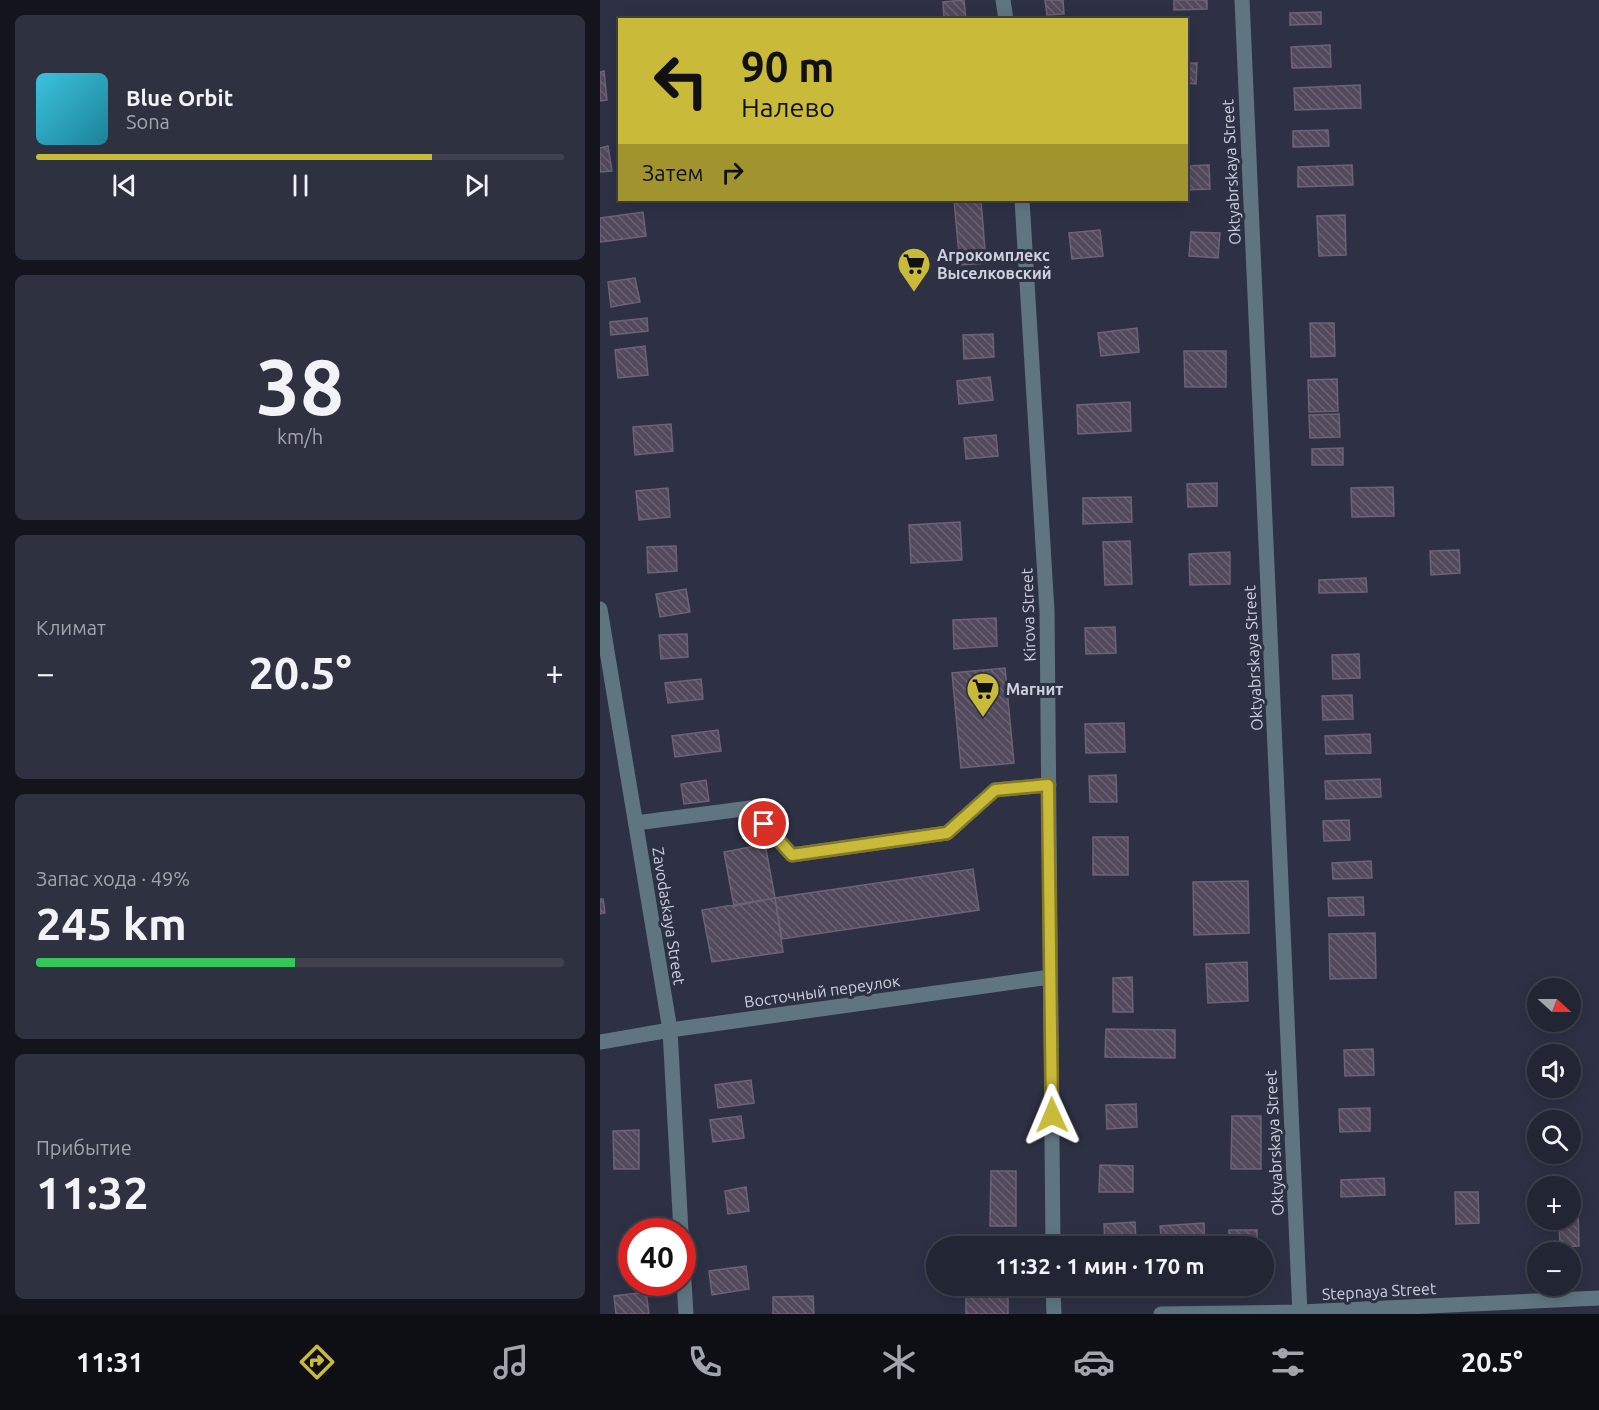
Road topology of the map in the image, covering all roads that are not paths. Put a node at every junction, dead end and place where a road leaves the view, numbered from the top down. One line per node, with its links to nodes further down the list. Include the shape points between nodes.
1 (1004, 0): 3 (street)
2 (1242, 0): 16 (street, Oktyabrskaya Street)
3 (1006, 18)
4 (1022, 201): 6 (street, Kirova Street, via 1047,611)
5 (600, 609): 7 (street, Zavodaskaya Street)
6 (1048, 785): 7 (street, via 995,790 947,833 792,855 750,807); 8 (street, Kirova Street)
7 (636, 823): 9 (street, Zavodaskaya Street)
8 (1050, 977): 9 (street, Восточный переулок); 12 (street, Kirova Street)
9 (670, 1030): 10 (street, Восточный переулок); 11 (street, Zavodaskaya Street)
10 (600, 1042)
11 (680, 1218)
12 (1053, 1236)
13 (685, 1296): 17 (street)
14 (1053, 1296): 18 (street)
15 (1599, 1298): 16 (street, Stepnaya Street)
16 (1300, 1313): 19 (street, Stepnaya Street)
17 (686, 1314)
18 (1053, 1314)
19 (1161, 1314)

